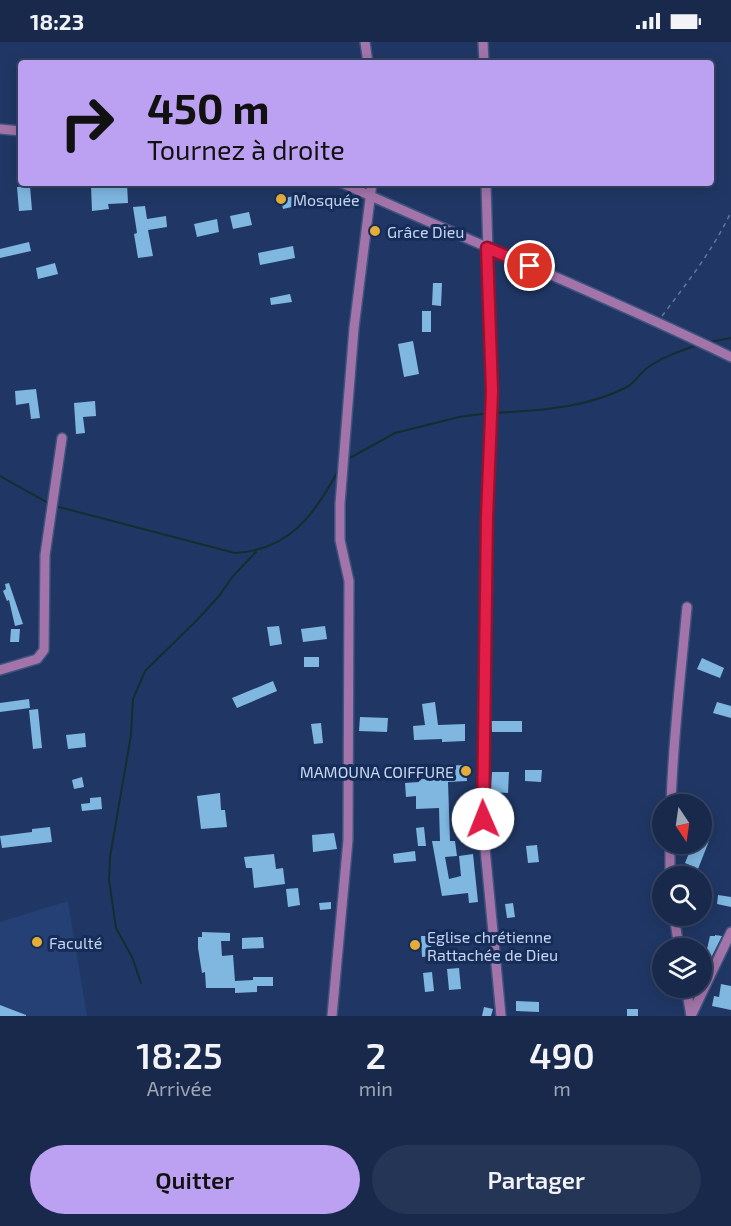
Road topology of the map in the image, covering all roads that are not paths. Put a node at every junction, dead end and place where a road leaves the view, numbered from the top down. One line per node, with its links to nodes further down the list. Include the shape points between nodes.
1 (365, 42): 3 (street)
2 (483, 42): 4 (street)
3 (368, 60)
4 (484, 60)
5 (0, 129): 6 (street)
6 (18, 131)
7 (348, 186): 10 (street)
8 (372, 186): 10 (street)
9 (486, 186): 11 (street)
10 (370, 196): 11 (street); 19 (street, via 354,328 340,504 340,540 349,581 348,840)
11 (487, 248): 12 (street, via 658,321); 20 (street, via 492,391 483,800)
12 (731, 357)
13 (62, 438): 15 (street, via 45,555 44,650 37,659)
14 (687, 608): 16 (street)
15 (0, 670)
16 (671, 794)
17 (731, 932): 21 (street)
18 (688, 998): 21 (street)
19 (332, 1016)
20 (501, 1016)
21 (691, 1016)

